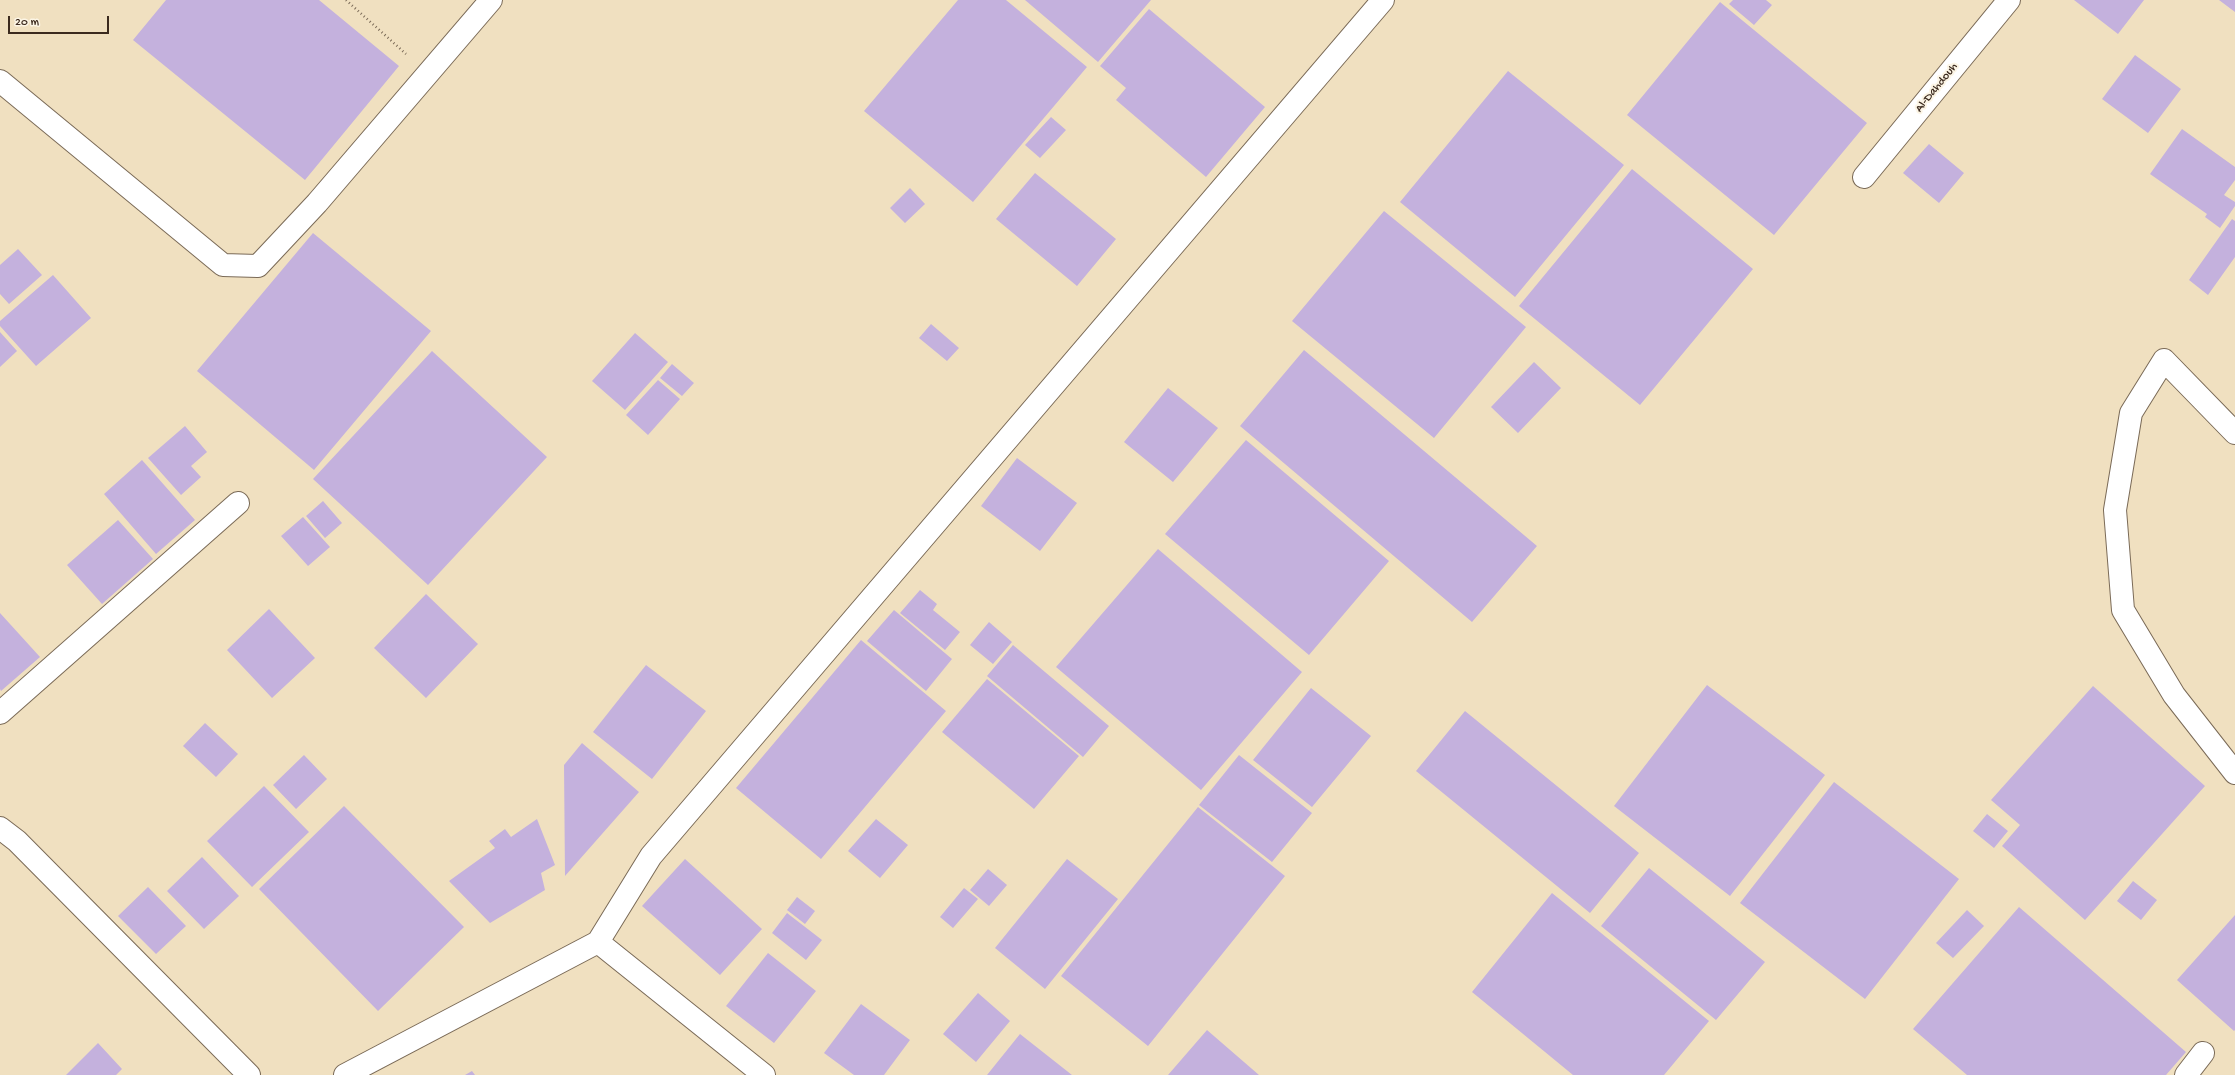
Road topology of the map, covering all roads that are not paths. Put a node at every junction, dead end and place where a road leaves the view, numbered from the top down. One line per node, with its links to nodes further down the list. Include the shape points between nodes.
1 (491, 0): 4 (street, via 317,203 258,266 223,265)
2 (1382, 0): 11 (street, via 651,856)
3 (2009, 0): 5 (street, Al-Dahdouh)
4 (0, 81)
5 (1864, 177)
6 (2235, 433): 9 (street, via 2164,360 2131,414 2115,510 2123,610 2174,695)
7 (238, 503): 8 (street)
8 (0, 713)
9 (2235, 773)
10 (0, 828): 13 (street, via 16,841)
11 (598, 942): 14 (street); 15 (street)
12 (2203, 1053): 16 (street)
13 (249, 1075)
14 (345, 1075)
15 (764, 1075)
16 (2186, 1075)

